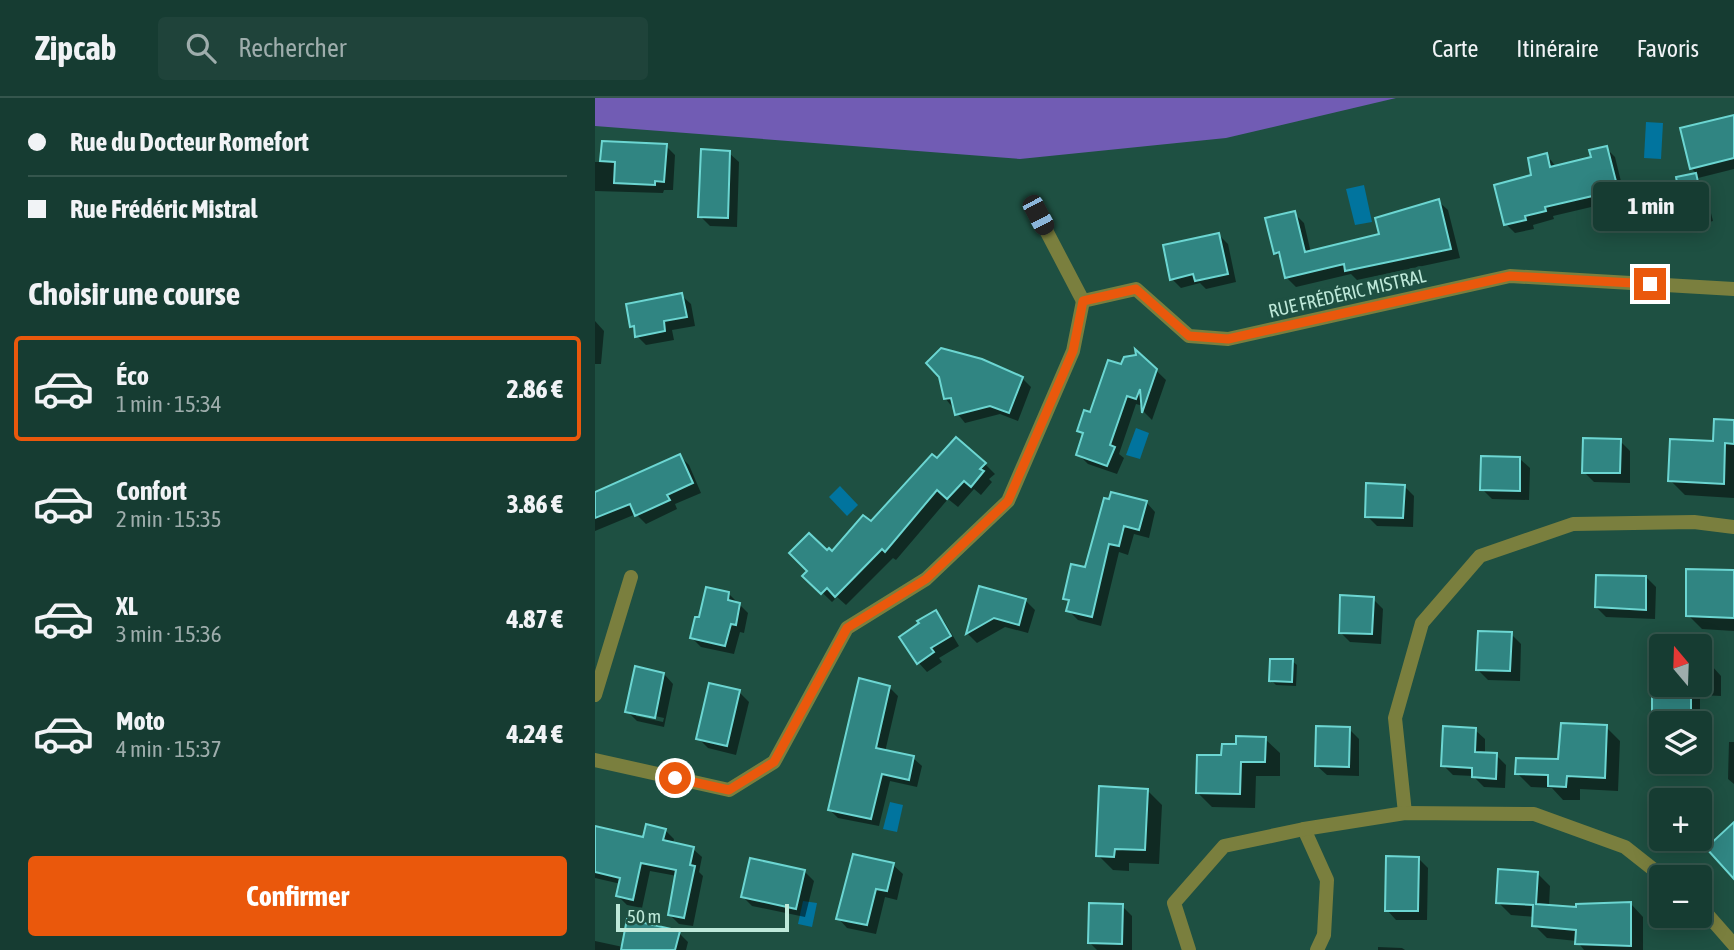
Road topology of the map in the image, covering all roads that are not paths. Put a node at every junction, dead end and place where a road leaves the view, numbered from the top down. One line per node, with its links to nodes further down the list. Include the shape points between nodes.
1 (1038, 215): 3 (street)
2 (1734, 289): 3 (street, RUE FRÉDÉRIC MISTRAL, via 1510,276 1228,339 1189,336 1136,289)
3 (1083, 301): 7 (street, via 1073,351 1008,501 926,579 847,628 774,762 729,790)
4 (1734, 527): 8 (street, via 1694,522 1573,524 1480,556 1422,623 1395,718)
5 (631, 577): 6 (street)
6 (595, 695)
7 (595, 760)
8 (1405, 813): 9 (street); 10 (street, via 1534,814 1625,847)
9 (1304, 829): 13 (street, via 1224,846 1174,903); 14 (street, via 1327,880 1324,935)
10 (1649, 866)
11 (1712, 920): 12 (street)
12 (1730, 940): 15 (street)
13 (1189, 950)
14 (1317, 950)
15 (1728, 950)

